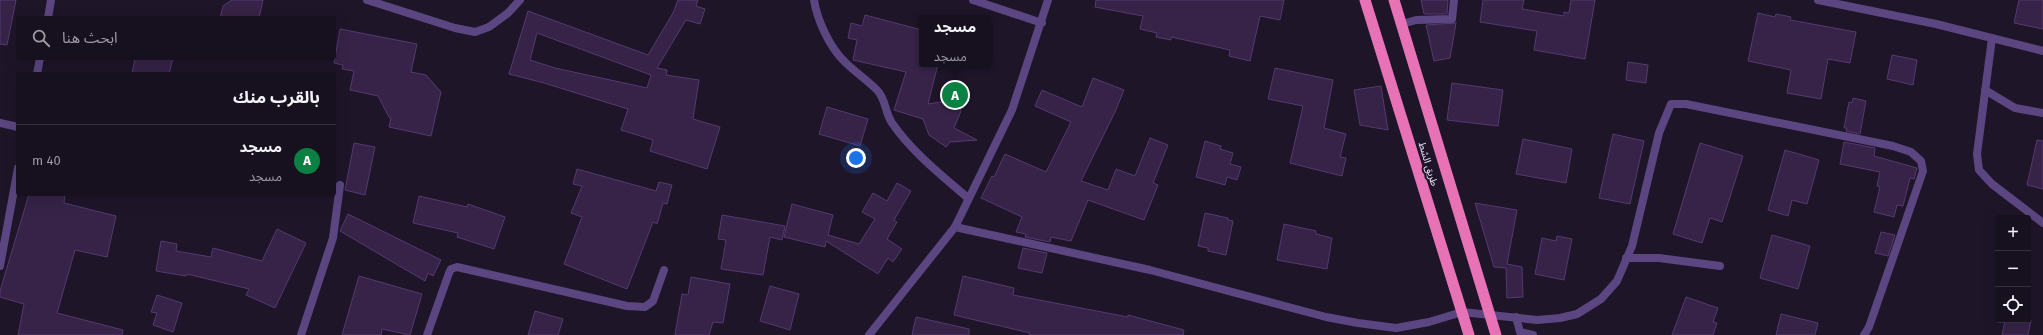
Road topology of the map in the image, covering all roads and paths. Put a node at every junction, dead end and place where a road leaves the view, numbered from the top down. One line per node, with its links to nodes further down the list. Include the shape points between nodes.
1 (51, 0): 11 (street)
2 (367, 0): 3 (street, via 475,32 490,27)
3 (520, 0)
4 (814, 0): 24 (street, via 822,24 837,53 878,90 888,117 906,140 938,173)
5 (973, 0): 12 (street)
6 (1048, 0): 12 (street)
7 (1365, 0): 31 (highway, طريق الشط)
8 (1394, 0): 13 (highway, طريق الشط)
9 (1454, 0): 13 (street, via 1452,19 1416,20)
10 (1818, 0): 14 (street)
11 (48, 16)
12 (1042, 23): 24 (street, via 1012,110)
13 (1402, 24): 32 (highway, طريق الشط)
14 (1992, 38): 15 (street); 18 (street)
15 (2043, 51)
16 (40, 60): 17 (street)
17 (37, 72)
18 (1985, 90): 19 (street, via 2014,108); 25 (street, via 1976,154 1979,170 1992,184)
19 (2043, 113)
20 (0, 123): 21 (street)
21 (16, 127)
22 (16, 179): 28 (street)
23 (340, 185): 34 (street, via 333,238)
24 (968, 198): 26 (street)
25 (2043, 223)
26 (955, 227): 31 (street, via 1150,270 1326,317 1358,323 1396,328); 36 (street)
27 (1626, 258): 29 (street, via 1659,258); 33 (street, via 1617,281 1601,299 1577,314 1537,320); 40 (street, via 1632,246 1659,133 1671,104 1686,104 1893,146 1911,152 1921,162 1923,171)
28 (0, 266)
29 (1720, 266)
30 (664, 270): 35 (street, via 653,301 645,306 639,306 610,304 457,267 449,273)
31 (1462, 312): 32 (street); 37 (highway, طريق الشط)
32 (1490, 316): 33 (street); 38 (highway, طريق الشط)
33 (1516, 317): 39 (street, via 1520,332)
34 (301, 335)
35 (427, 335)
36 (869, 335)
37 (1469, 335)
38 (1496, 335)
39 (1532, 335)
40 (1864, 335)

